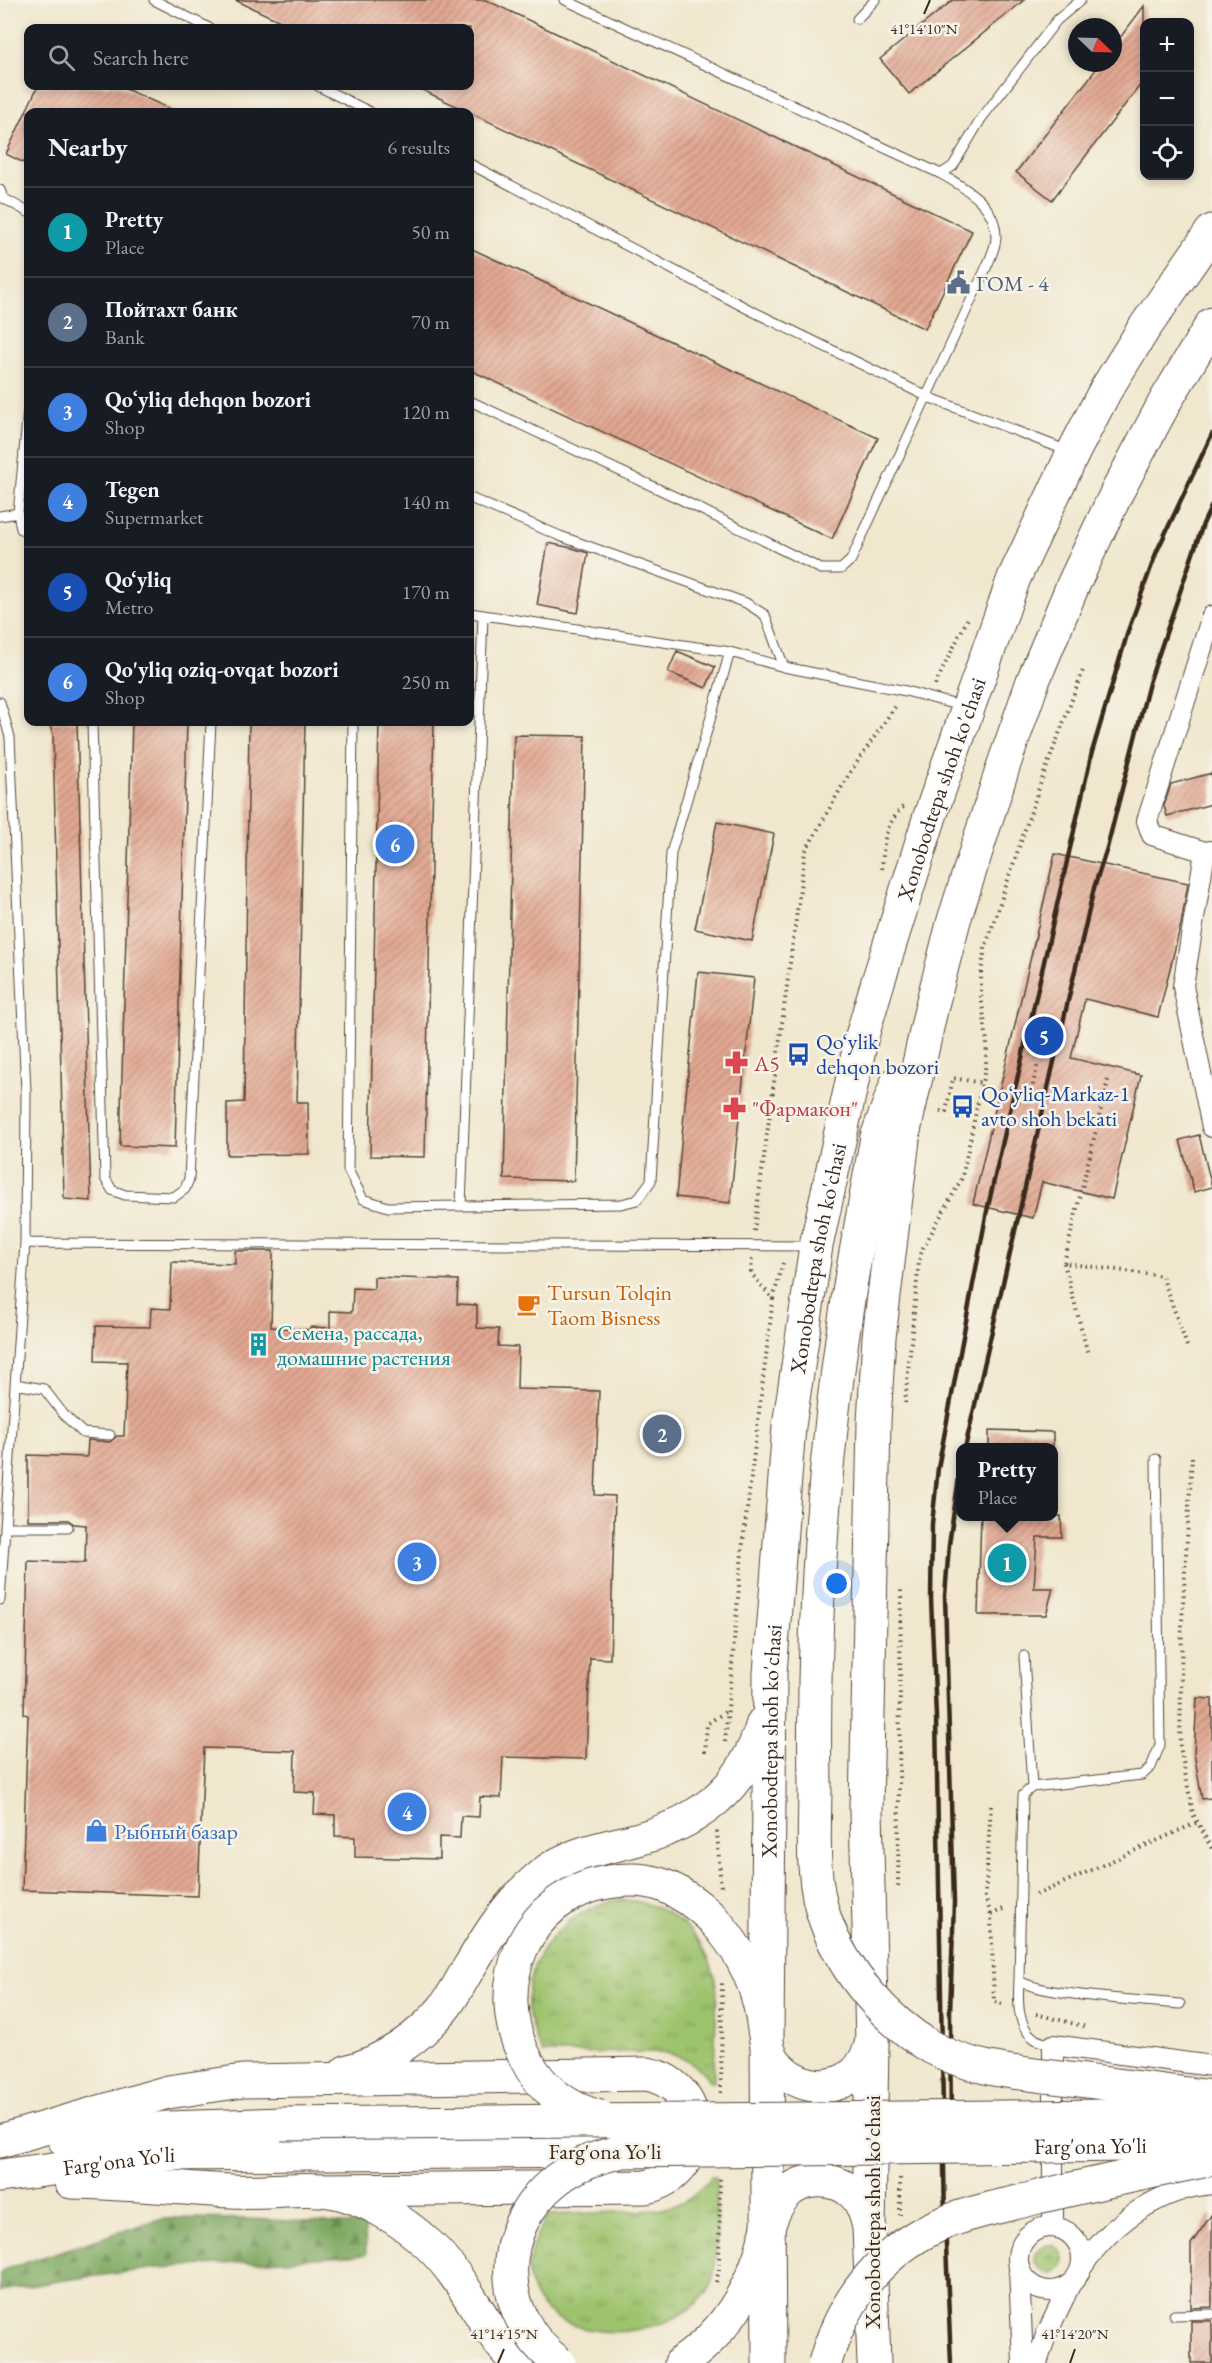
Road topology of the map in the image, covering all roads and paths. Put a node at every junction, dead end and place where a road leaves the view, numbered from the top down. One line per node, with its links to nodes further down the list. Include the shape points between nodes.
1 (154, 0): 6 (lane)
2 (565, 0): 10 (lane)
3 (875, 0): 5 (lane)
4 (1081, 0): 10 (lane, via 1057,20 981,119 953,166)
5 (857, 19)
6 (201, 24)
7 (326, 90): 8 (lane)
8 (362, 108)
9 (474, 166): 15 (lane, via 752,311)
10 (941, 174): 15 (lane, via 976,194 993,219 996,238 987,268)
11 (0, 190): 12 (lane, via 3,198)
12 (24, 210)
13 (1212, 231): 18 (highway, Xonobodtepa shoh ko'chasi, via 1143,330)
14 (1212, 324): 35 (highway, Xonobodtepa shoh ko'chasi, via 1141,447 1073,585 1033,681)
15 (928, 397): 16 (lane, via 851,560 841,569 821,569); 18 (lane)
16 (474, 403)
17 (24, 451): 20 (lane)
18 (1073, 453): 30 (highway, Xonobodtepa shoh ko'chasi, via 1014,578)
19 (474, 500): 27 (lane, via 560,536 746,603 765,615)
20 (18, 513): 21 (lane); 22 (lane)
21 (0, 516)
22 (24, 531)
23 (474, 614): 24 (lane)
24 (483, 615): 26 (lane); 42 (lane)
25 (1212, 616): 34 (street, via 1147,821 1152,835)
26 (730, 652): 27 (lane); 42 (lane, via 671,853 651,1181 637,1200 621,1204)
27 (784, 667): 30 (lane, via 906,691)
28 (1084, 669): 38 (path, via 985,948 981,995 987,1055)
29 (0, 702): 43 (lane, via 10,737 25,1057)
30 (966, 708): 44 (highway, Xonobodtepa shoh ko'chasi, via 862,1036)
31 (92, 726): 32 (lane, via 105,1178 112,1190 125,1195 174,1197 185,1189 189,1179)
32 (211, 726)
33 (353, 726): 42 (lane, via 348,1170 363,1199 388,1207)
34 (1208, 851): 41 (street, via 1183,986)
35 (954, 920): 72 (highway, Xonobodtepa shoh ko'chasi, via 904,1131 879,1337 866,1810); 76 (highway, bridge, via 877,1137 832,1410 818,1606 814,1736 820,1900 826,1923 849,1966 878,2004 911,2033 948,2055 1013,2072)
36 (1038, 1063): 39 (path)
37 (1108, 1080): 45 (path)
38 (982, 1083): 40 (path, via 953,1078 946,1112); 49 (path, via 962,1178 919,1261)
39 (1030, 1097)
40 (940, 1111)
41 (1212, 1127)
42 (461, 1206)
43 (25, 1243): 44 (lane); 48 (lane)
44 (816, 1246): 58 (highway, Xonobodtepa shoh ko'chasi, via 789,1426)
45 (1064, 1263): 46 (path, via 1162,1276); 47 (path)
46 (1186, 1346)
47 (1088, 1354)
48 (15, 1384): 50 (lane, via 44,1389 83,1433); 53 (lane)
49 (904, 1409)
50 (110, 1435)
51 (1192, 1457): 63 (path, via 1182,1621 1180,1746)
52 (1156, 1459): 61 (lane, via 1160,1746 1151,1767 1142,1775)
53 (5, 1527): 54 (lane); 56 (lane)
54 (68, 1527)
55 (901, 1586): 65 (path)
56 (0, 1600)
57 (1024, 1656): 61 (lane)
58 (770, 1673): 71 (highway, Xonobodtepa shoh ko'chasi); 75 (highway, via 759,1737 739,1773 712,1804 664,1832 583,1853 544,1872 500,1918 445,2007 421,2032 372,2063)
59 (728, 1710): 60 (path, via 707,1724)
60 (705, 1752)
61 (1032, 1787): 67 (lane, via 1023,1795)
62 (991, 1806): 66 (path)
63 (1197, 1823): 64 (path); 67 (path)
64 (1212, 1849)
65 (898, 1893)
66 (985, 1897)
67 (1020, 1901): 68 (path); 69 (lane)
68 (991, 1915)
69 (1018, 1980): 70 (lane, via 1024,1985 1062,1993); 73 (lane, via 1018,2009 1025,2027 1035,2039)
70 (1180, 2004)
71 (767, 2040): 72 (highway, via 772,2058 784,2073 800,2083 818,2086 837,2083 853,2074 866,2060); 78 (highway, bridge, via 748,1968 734,1943 693,1902 662,1885 640,1880 600,1883 558,1902 534,1927 519,1954 511,1980 510,2008 516,2038 529,2066 544,2085 564,2102); 89 (highway, Xonobodtepa shoh ko'chasi)
72 (872, 2042): 90 (highway, Xonobodtepa shoh ko'chasi)
73 (1053, 2045): 74 (street); 91 (street)
74 (1212, 2067): 85 (street, via 1183,2095 1173,2127 1185,2155)
75 (309, 2080): 80 (highway, via 243,2081 168,2092); 88 (highway, via 647,2074 665,2079 680,2092 693,2122 691,2144 678,2170 664,2181 646,2187)
76 (1212, 2097)
77 (1212, 2115): 78 (highway, Farg'ona Yo'li, bridge)
78 (622, 2136): 79 (highway, Farg'ona Yo'li, bridge); 81 (highway, Farg'ona Yo'li, bridge); 99 (highway, bridge, via 554,2182 528,2210 513,2243 511,2284 517,2311 530,2336)
79 (281, 2139): 82 (highway, Farg'ona Yo'li, via 168,2128); 84 (highway, Farg'ona Yo'li)
80 (0, 2141)
81 (1212, 2144)
82 (0, 2146)
83 (1212, 2158): 101 (highway, bridge, via 961,2217 928,2230 868,2276 845,2311)
84 (0, 2176)
85 (1212, 2177)
86 (0, 2181): 88 (highway, via 146,2184 232,2191)
87 (1212, 2184): 93 (street, via 1167,2195 1135,2213 1096,2246)
88 (324, 2190): 98 (highway, via 381,2210 430,2246 462,2282)
89 (770, 2225): 90 (highway, via 775,2208 786,2193 820,2180 838,2184 854,2194 865,2209); 97 (highway, via 746,2290 728,2318); 100 (highway, Xonobodtepa shoh ko'chasi)
90 (869, 2227): 102 (highway, Xonobodtepa shoh ko'chasi)
91 (1053, 2227): 92 (street, via 1026,2238); 93 (street, via 1073,2236 1080,2245)
92 (1018, 2265): 94 (street, via 1022,2276 1039,2290 1060,2291); 103 (street)
93 (1082, 2267): 94 (street)
94 (1070, 2285): 104 (street)
95 (1212, 2314): 96 (lane)
96 (1174, 2315)
97 (693, 2353)
98 (517, 2363)
99 (559, 2363)
100 (769, 2363)
101 (825, 2363)
102 (874, 2363)
103 (1023, 2363)
104 (1037, 2363)

